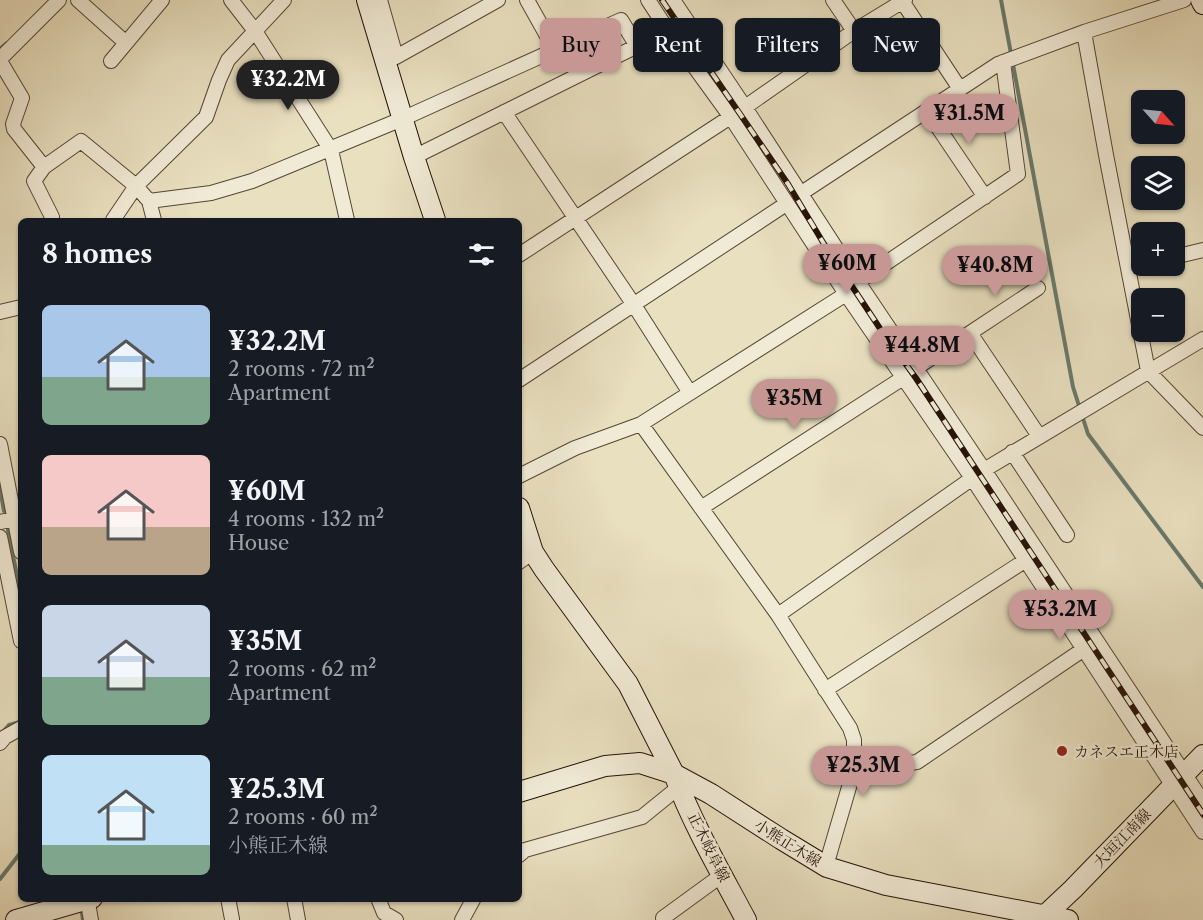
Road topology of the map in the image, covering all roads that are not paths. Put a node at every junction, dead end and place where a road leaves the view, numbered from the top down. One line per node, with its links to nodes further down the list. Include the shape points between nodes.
1 (59, 0): 29 (street)
2 (78, 0): 26 (street)
3 (162, 0): 26 (street)
4 (231, 0): 22 (street)
5 (284, 0): 22 (street)
6 (367, 0): 38 (main road)
7 (380, 0): 8 (street, via 396,57)
8 (498, 0)
9 (527, 0): 20 (street)
10 (648, 0): 17 (street)
11 (673, 0): 34 (street)
12 (833, 0): 21 (street)
13 (1184, 0): 23 (street)
14 (1201, 0): 16 (main road)
15 (904, 1): 18 (street); 33 (street)
16 (1203, 4)
17 (660, 18)
18 (877, 18)
19 (621, 20): 25 (street)
20 (540, 23)
21 (852, 29)
22 (255, 31): 39 (street); 42 (street, via 228,60 206,117)
23 (1084, 32): 31 (street); 54 (street, via 1106,155)
24 (852, 33): 34 (street)
25 (633, 40)
26 (126, 43): 30 (street)
27 (633, 48): 36 (street)
28 (540, 57): 38 (street)
29 (0, 60): 41 (street, via 22,98 14,129)
30 (111, 61)
31 (1003, 62): 33 (street); 44 (street, via 1018,174)
32 (698, 72): 37 (street)
33 (960, 89): 35 (street)
34 (744, 106): 37 (street); 43 (street)
35 (927, 111): 43 (street); 44 (street)
36 (504, 112): 40 (street); 52 (street)
37 (730, 116): 52 (street); 60 (street)
38 (402, 119): 39 (street); 40 (main road)
39 (331, 150): 45 (street, via 211,193); 50 (street)
40 (414, 157): 51 (main road)
41 (44, 167): 42 (street, via 81,141); 47 (street, via 34,181)
42 (136, 186): 45 (street); 48 (street)
43 (800, 194): 58 (street)
44 (985, 197): 58 (street)
45 (149, 201): 49 (street)
46 (780, 208): 61 (street)
47 (52, 218)
48 (114, 218)
49 (153, 218)
50 (347, 218)
51 (434, 218)
52 (576, 218): 55 (street); 61 (street)
53 (1203, 250): 56 (street)
54 (1131, 252)
55 (522, 253)
56 (1185, 254)
57 (1136, 276): 67 (street)
58 (858, 282): 66 (street)
59 (1038, 288): 64 (street)
60 (846, 294): 69 (street); 70 (street)
61 (633, 304): 68 (street); 70 (street)
62 (18, 308): 63 (street)
63 (0, 312)
64 (970, 333): 66 (street); 73 (street)
65 (1203, 339): 67 (street)
66 (916, 369): 76 (street)
67 (1148, 371): 72 (street); 73 (street)
68 (522, 378)
69 (903, 378): 78 (street); 79 (street)
70 (690, 393): 71 (street)
71 (641, 424): 77 (street, via 575,448); 79 (street)
72 (1203, 428)
73 (1039, 436): 75 (street)
74 (0, 444): 80 (street)
75 (1012, 452): 76 (street); 83 (street)
76 (984, 470): 78 (street); 97 (street)
77 (522, 474)
78 (972, 478): 86 (street); 88 (street)
79 (701, 508): 88 (street)
80 (18, 518): 81 (street)
81 (0, 522)
82 (522, 529): 85 (main road, 正木岐阜線)
83 (1067, 535)
84 (0, 537): 87 (street)
85 (526, 557): 96 (main road, 正木岐阜線, via 544,569 628,684)
86 (1026, 560): 90 (street); 91 (street)
87 (3, 568): 89 (street)
88 (778, 615): 91 (street)
89 (18, 629)
90 (1084, 649): 95 (street, via 917,762); 97 (street)
91 (825, 690): 95 (street, via 850,728)
92 (18, 730): 93 (street)
93 (0, 743)
94 (1203, 755): 97 (main road, 大垣江南線)
95 (854, 770): 102 (street)
96 (676, 780): 98 (main road, 小熊正木線, via 640,763 605,766); 101 (street, via 642,817); 102 (main road, 小熊正木線, via 711,794); 103 (main road, 正木岐阜線)
97 (1179, 780): 99 (street); 100 (street); 110 (main road, 大垣江南線)
98 (522, 791)
99 (1203, 802)
100 (1203, 832)
101 (522, 852)
102 (827, 867): 110 (main road, 小熊正木線, via 886,885)
103 (722, 875): 109 (street); 117 (main road, 正木岐阜線)
104 (229, 902): 113 (street)
105 (295, 902): 114 (street)
106 (380, 902): 115 (street, via 384,913)
107 (472, 902): 116 (street)
108 (78, 906): 111 (main road); 112 (street)
109 (663, 918)
110 (1044, 918): 118 (main road, 小熊正木線)
111 (16, 920)
112 (91, 920)
113 (232, 920)
114 (298, 920)
115 (396, 920)
116 (462, 920)
117 (746, 920)
118 (1068, 920)

